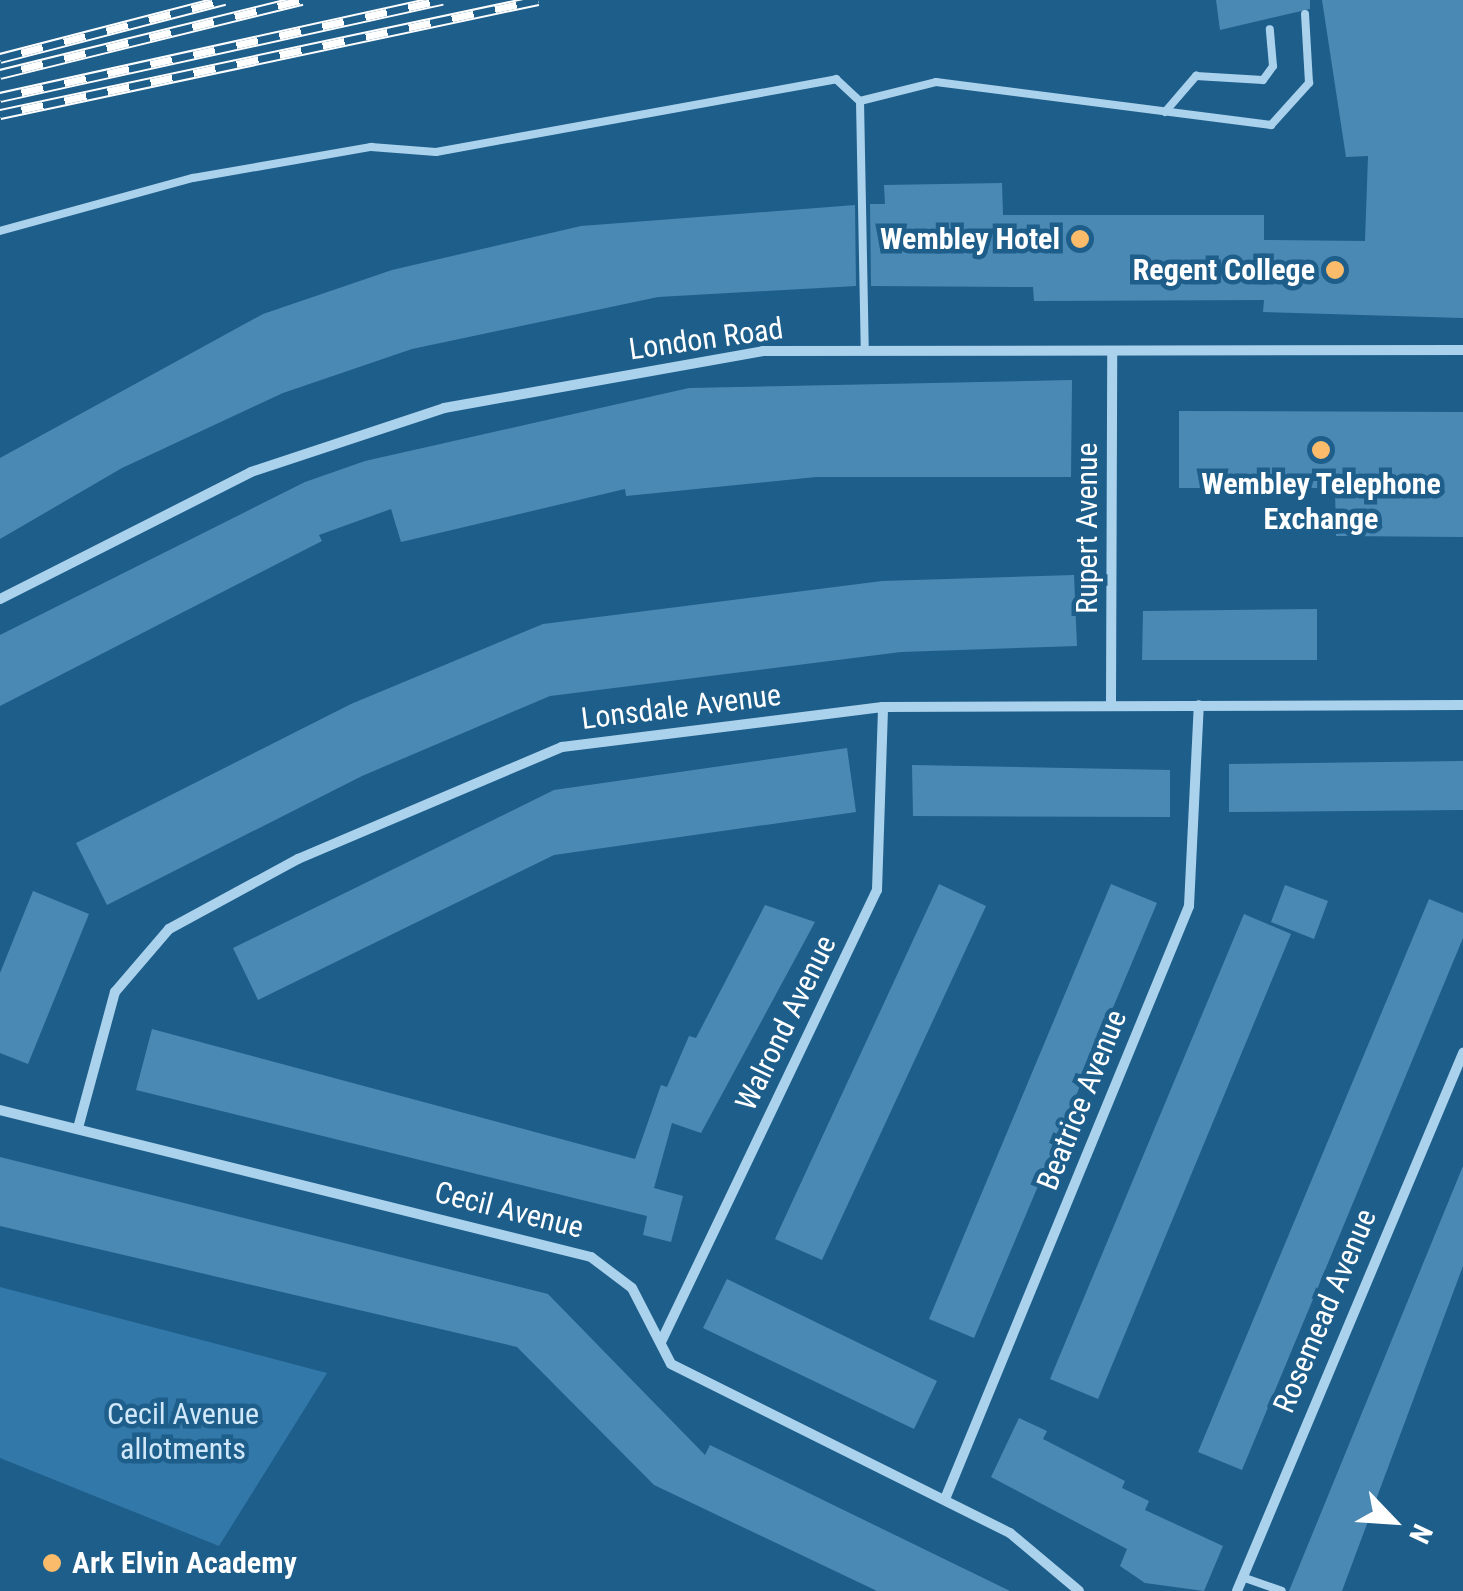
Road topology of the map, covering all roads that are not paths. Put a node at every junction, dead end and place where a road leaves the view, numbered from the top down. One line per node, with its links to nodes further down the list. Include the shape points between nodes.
1 (1304, 14): 4 (lane, via 1312,70 1283,116 1254,126)
2 (1270, 29): 4 (lane, via 1274,66 1262,80 1196,76)
3 (860, 101): 4 (lane, via 936,82); 5 (lane, via 836,79 436,152 371,147 193,178); 7 (lane)
4 (1165, 112)
5 (0, 231)
6 (1463, 350): 8 (street, London Road)
7 (866, 351): 8 (street, London Road); 9 (street, London Road, via 763,351 444,408 250,472)
8 (1112, 352): 11 (street, Rupert Avenue)
9 (0, 599)
10 (1463, 704): 12 (street, Lonsdale Avenue)
11 (1111, 705): 12 (street, Lonsdale Avenue); 13 (street, Lonsdale Avenue)
12 (1199, 705): 18 (street, Beatrice Avenue, via 1189,906)
13 (884, 707): 16 (street, Lonsdale Avenue, via 562,747 298,859 170,929 136,960 115,992); 17 (street, Walrond Avenue, via 877,890)
14 (1463, 1053): 19 (street, Rosemead Avenue)
15 (0, 1110): 16 (street, Cecil Avenue)
16 (78, 1128): 17 (street, Cecil Avenue, via 591,1257 632,1288)
17 (661, 1342): 18 (street, Cecil Avenue, via 671,1364)
18 (946, 1499): 20 (street, Cecil Avenue, via 1010,1533)
19 (1242, 1577): 21 (street, Rosemead Avenue); 22 (lane)
20 (1079, 1591)
21 (1236, 1591)
22 (1282, 1591)

